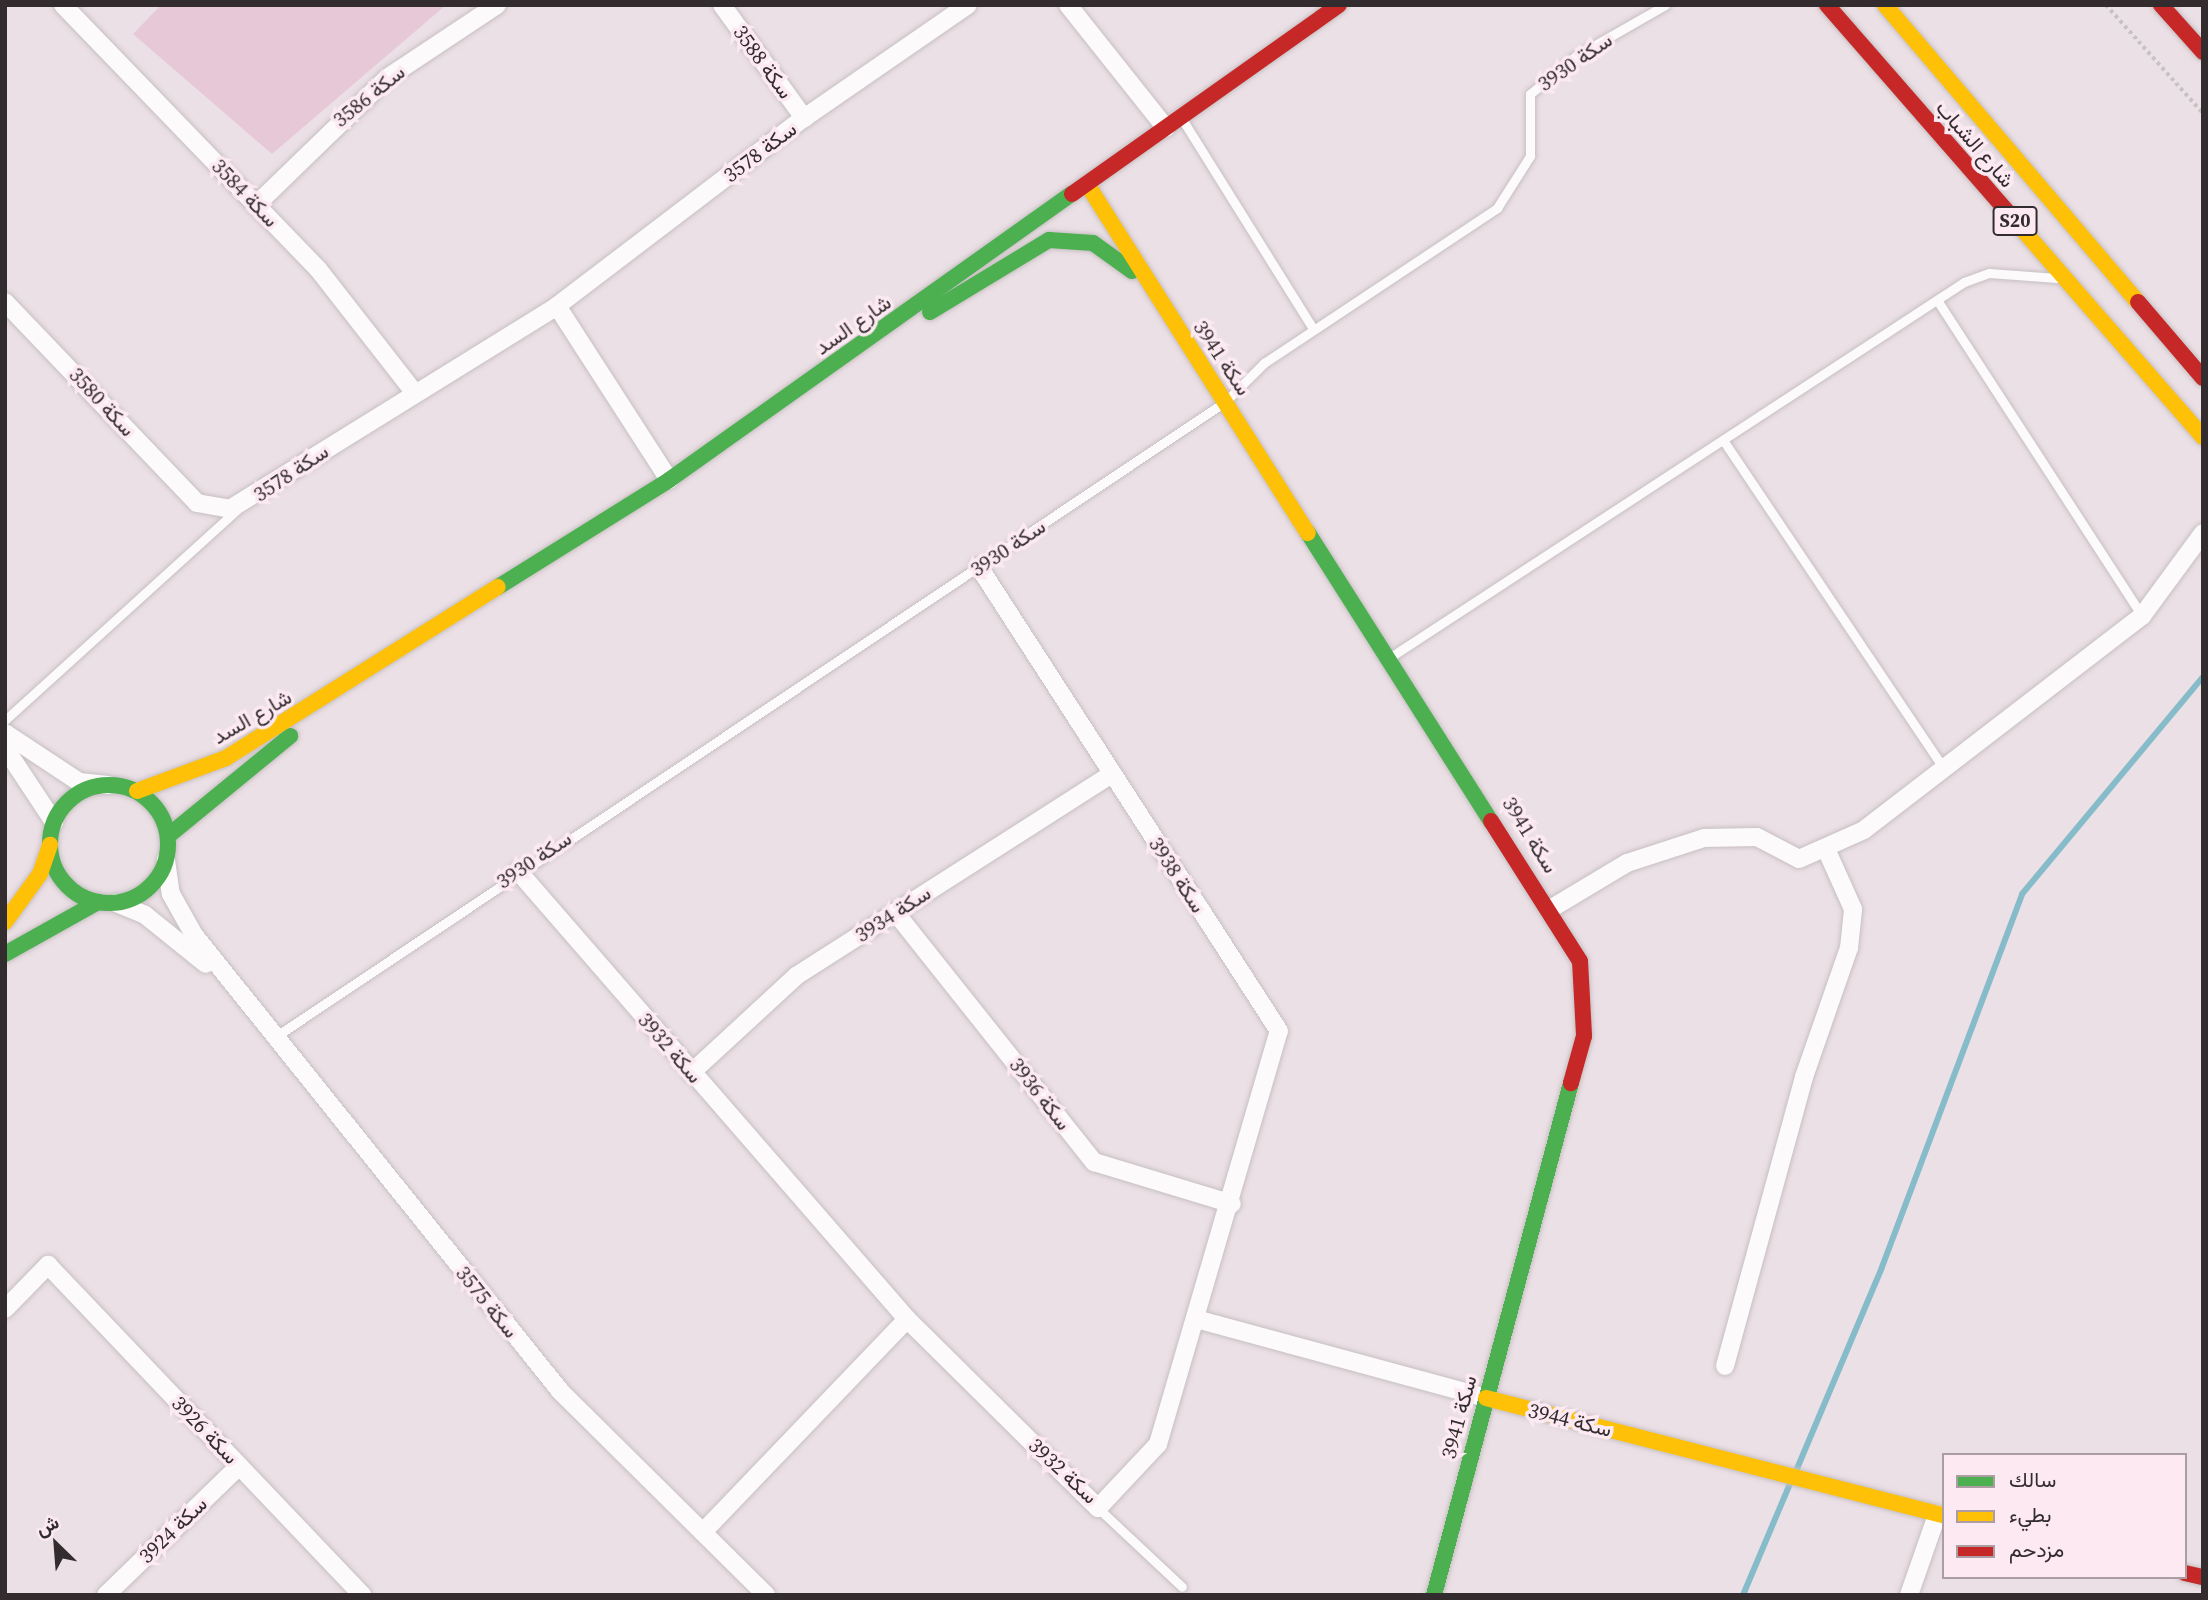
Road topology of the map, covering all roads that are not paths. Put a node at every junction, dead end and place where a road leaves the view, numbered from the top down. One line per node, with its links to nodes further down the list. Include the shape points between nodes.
1 (63, 5): 15 (street, سكة 3584)
2 (497, 5): 15 (street, سكة 3586, via 387,78)
3 (722, 5): 12 (street, سكة 3588)
4 (968, 5): 12 (street, سكة 3578)
5 (1068, 5): 13 (street)
6 (1339, 5): 13 (street, شارع السد)
7 (1665, 5): 22 (lane, سكة 3930, via 1576,56 1530,94 1530,156 1497,208)
8 (1826, 5): 16 (street, شارع الشباب / S20)
9 (1885, 5): 23 (street, شارع الشباب / S20)
10 (2161, 5): 11 (street)
11 (2203, 52)
12 (804, 118): 20 (street, سكة 3578)
13 (1174, 123): 14 (street, شارع السد); 22 (lane)
14 (1087, 184): 17 (street, سكة 3941); 21 (street, شارع السد)
15 (256, 205): 24 (street, سكة 3584, via 318,269)
16 (2065, 279): 18 (lane, via 1989,273); 26 (street, شارع الشباب / S20)
17 (1148, 286): 21 (street, via 1111,253 1065,237 1036,246 949,304); 25 (street, سكة 3941)
18 (1937, 300): 27 (lane); 33 (lane)
19 (5, 302): 29 (street, سكة 3580)
20 (558, 306): 24 (street, سكة 3578); 28 (street)
21 (892, 323): 28 (street, شارع السد)
22 (1313, 329): 25 (lane, سكة 3930, via 1264,363)
23 (2203, 378)
24 (414, 392): 30 (street, سكة 3578)
25 (1226, 401): 32 (lane, سكة 3930); 34 (street, سكة 3941)
26 (2203, 437)
27 (1723, 440): 34 (lane); 39 (lane)
28 (669, 480): 35 (street, شارع السد)
29 (197, 503): 30 (street, سكة 3578, via 230,509)
30 (243, 504): 36 (lane)
31 (2203, 533): 33 (street)
32 (979, 567): 40 (street, سكة 3938); 48 (lane, سكة 3930)
33 (2142, 616): 39 (street)
34 (1392, 656): 50 (street, سكة 3941)
35 (382, 665): 42 (street, شارع السد, via 226,758); 44 (street, شارع السد)
36 (5, 720)
37 (5, 733): 41 (street, via 79,782)
38 (5, 748): 43 (street)
39 (1943, 768): 46 (street, via 1864,831)
40 (1110, 775): 51 (street, سكة 3934); 57 (street, سكة 3938, via 1279,1031)
41 (108, 786): 42 (street); 43 (street, via 76,796)
42 (137, 791): 44 (street, via 152,804)
43 (54, 822): 45 (street)
44 (168, 836): 47 (street)
45 (50, 845): 49 (street, via 69,888); 52 (street, via 40,874)
46 (1826, 849): 50 (street, via 1799,859 1757,837 1704,838 1626,863); 61 (street, via 1853,909 1849,947 1804,1077)
47 (166, 860): 49 (street, via 148,889); 54 (street, سكة 3575, via 171,894)
48 (518, 871): 55 (lane, سكة 3930); 56 (street, سكة 3932)
49 (107, 902): 53 (street, via 34,932); 54 (street, سكة 3575, via 145,915)
50 (1552, 908): 62 (street, سكة 3941, via 1580,961 1584,1036)
51 (895, 912): 56 (street, سكة 3934, via 796,976); 57 (street, سكة 3936, via 1094,1162)
52 (5, 922)
53 (5, 954)
54 (232, 987): 55 (street, سكة 3575)
55 (273, 1038): 66 (street, سكة 3575, via 561,1392)
56 (691, 1073): 59 (street, سكة 3932)
57 (1232, 1204): 60 (street, سكة 3932)
58 (5, 1309): 63 (street, سكة 3926, via 48,1265)
59 (908, 1319): 64 (street, سكة 3932); 66 (street)
60 (1196, 1319): 62 (street, سكة 3944); 64 (street, سكة 3932, via 1158,1444)
61 (1725, 1366)
62 (1486, 1398): 65 (street, سكة 3944); 71 (street, سكة 3941)
63 (239, 1466): 68 (street, سكة 3924); 69 (street, سكة 3926)
64 (1098, 1508): 67 (lane)
65 (1940, 1516): 72 (street)
66 (703, 1532): 70 (street, سكة 3575)
67 (1182, 1587)
68 (106, 1595)
69 (362, 1595)
70 (766, 1595)
71 (1434, 1595)
72 (1909, 1595)

